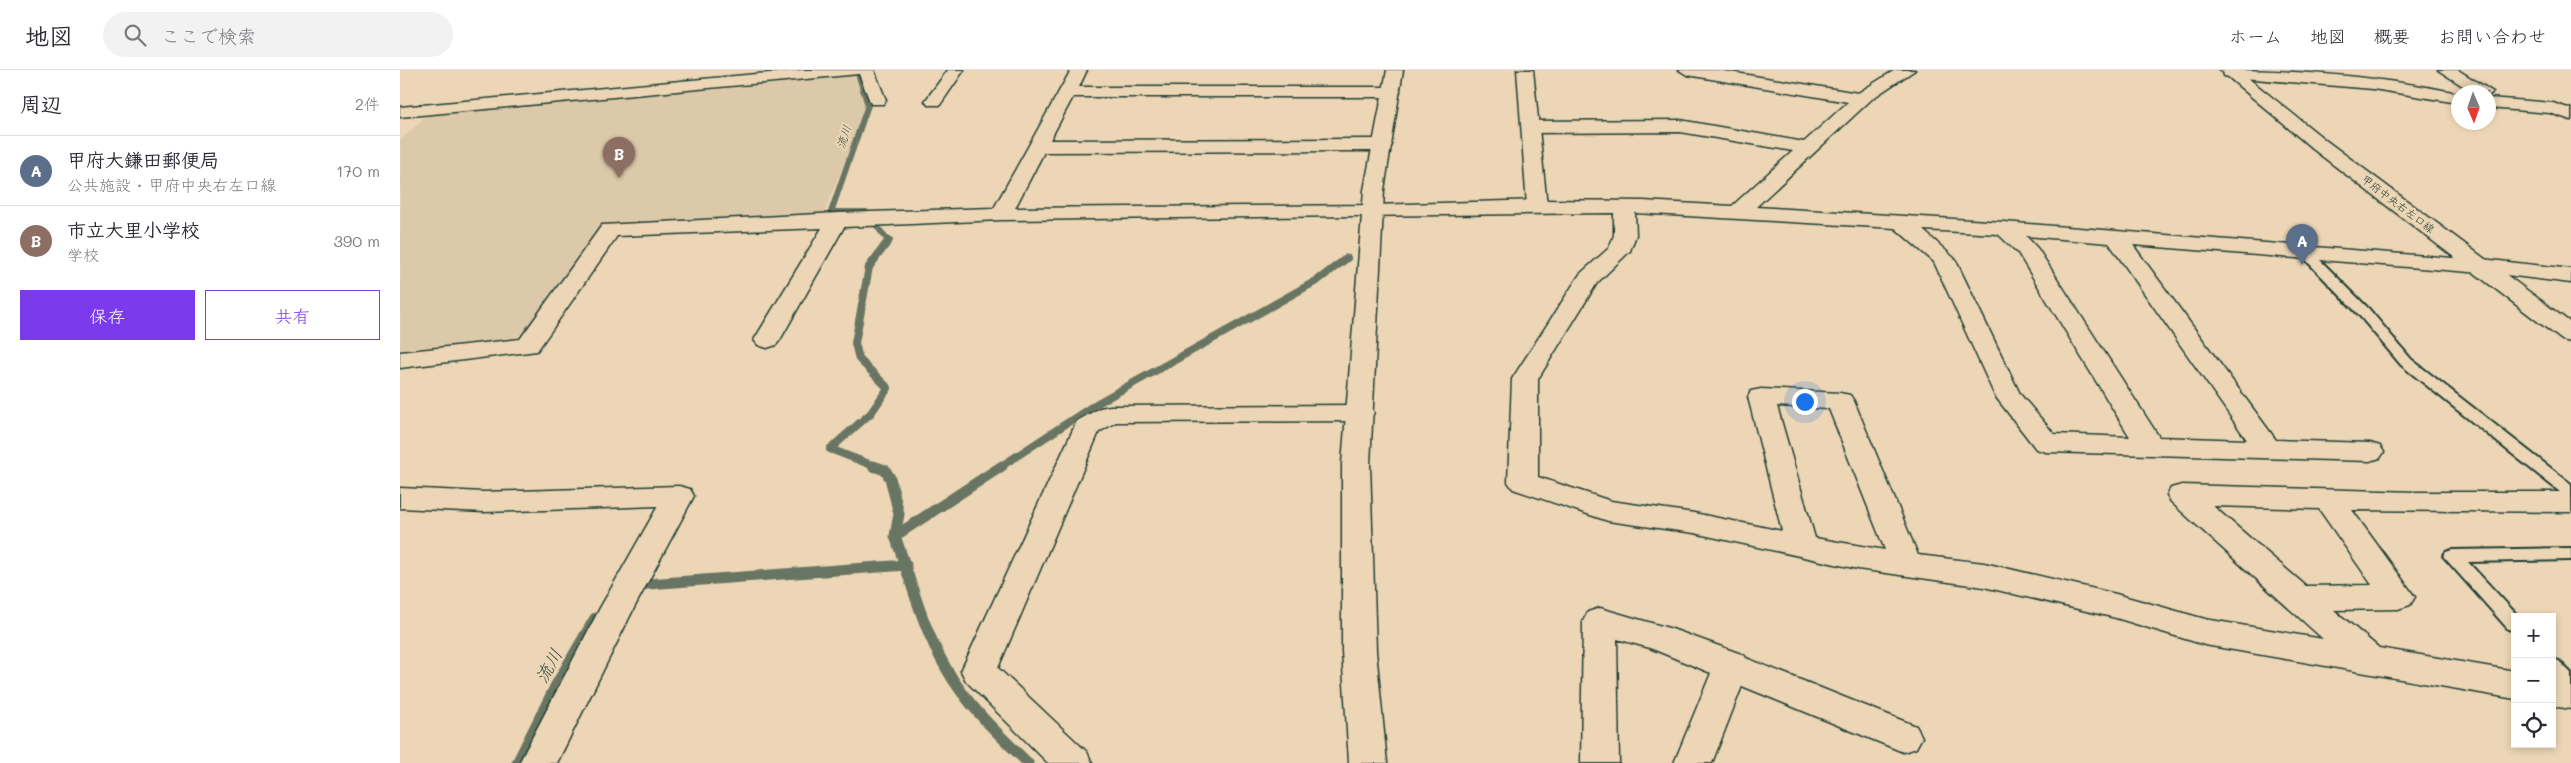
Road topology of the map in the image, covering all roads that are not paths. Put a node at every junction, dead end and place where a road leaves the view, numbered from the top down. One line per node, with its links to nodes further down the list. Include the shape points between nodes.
1 (695, 70): 14 (street)
2 (852, 70): 3 (street); 14 (street)
3 (856, 70)
4 (866, 70): 18 (street)
5 (956, 70): 19 (street)
6 (1079, 70): 15 (street)
7 (1526, 70): 23 (street)
8 (1687, 70): 17 (street)
9 (1907, 70): 17 (street)
10 (2446, 70): 13 (street)
11 (2229, 71): 16 (street, via 2352,80); 37 (street, 甲府中央右左口線, via 2321,146)
12 (1393, 81): 15 (street); 24 (street)
13 (2472, 85)
14 (687, 86): 22 (street, via 425,109)
15 (1067, 92): 25 (street)
16 (2451, 96)
17 (1862, 99): 26 (street)
18 (877, 100)
19 (934, 101)
20 (2496, 101): 21 (street, via 2553,108)
21 (2571, 115)
22 (403, 119)
23 (1531, 127): 26 (street, via 1680,126); 27 (street)
24 (1382, 144): 25 (street); 29 (street)
25 (1038, 146): 31 (street)
26 (1807, 148): 30 (street)
27 (1537, 206): 28 (street); 29 (street)
28 (1624, 207): 30 (street); 50 (street, via 1625,235 1619,251 1588,279 1525,379 1522,482 1608,511 1694,523)
29 (1373, 212): 31 (street); 42 (street)
30 (1737, 212): 33 (street)
31 (1001, 214): 32 (street)
32 (855, 219): 40 (street); 41 (street, via 610,230 528,346)
33 (1901, 222): 34 (street); 43 (street, via 1944,258 2008,396 2046,443)
34 (2004, 228): 35 (street); 43 (street, via 2027,250)
35 (2116, 237): 36 (street); 44 (street)
36 (2305, 252): 37 (street); 46 (lane, via 2364,312 2406,362)
37 (2482, 266): 38 (street); 39 (street, 甲府中央右左口線)
38 (2571, 276)
39 (2571, 334)
40 (767, 340)
41 (400, 360)
42 (1360, 413): 64 (street, via 1110,414 1087,427 979,671); 65 (street, via 1356,464 1359,651)
43 (2150, 446): 44 (street)
44 (2268, 449): 45 (street)
45 (2370, 452)
46 (2571, 492)
47 (400, 498): 63 (street, via 484,502 678,496)
48 (2328, 499): 49 (street); 53 (street, via 2398,597); 53 (street, via 2182,495)
49 (2571, 502)
50 (1802, 546): 52 (street); 52 (street, via 1762,397 1840,401)
51 (2571, 554): 54 (lane, via 2452,556)
52 (1906, 564): 55 (street, via 1984,575 2116,606 2205,632)
53 (2299, 598): 55 (street)
54 (2511, 620)
55 (2368, 659): 58 (street)
56 (1732, 665): 62 (street); 66 (street, via 1660,638 1600,621); 67 (street)
57 (2556, 670): 59 (lane)
58 (2511, 684)
59 (2571, 686)
60 (2556, 693): 61 (street)
61 (2571, 695)
62 (1903, 736)
63 (538, 763)
64 (1074, 763)
65 (1368, 763)
66 (1600, 763)
67 (1693, 763)

